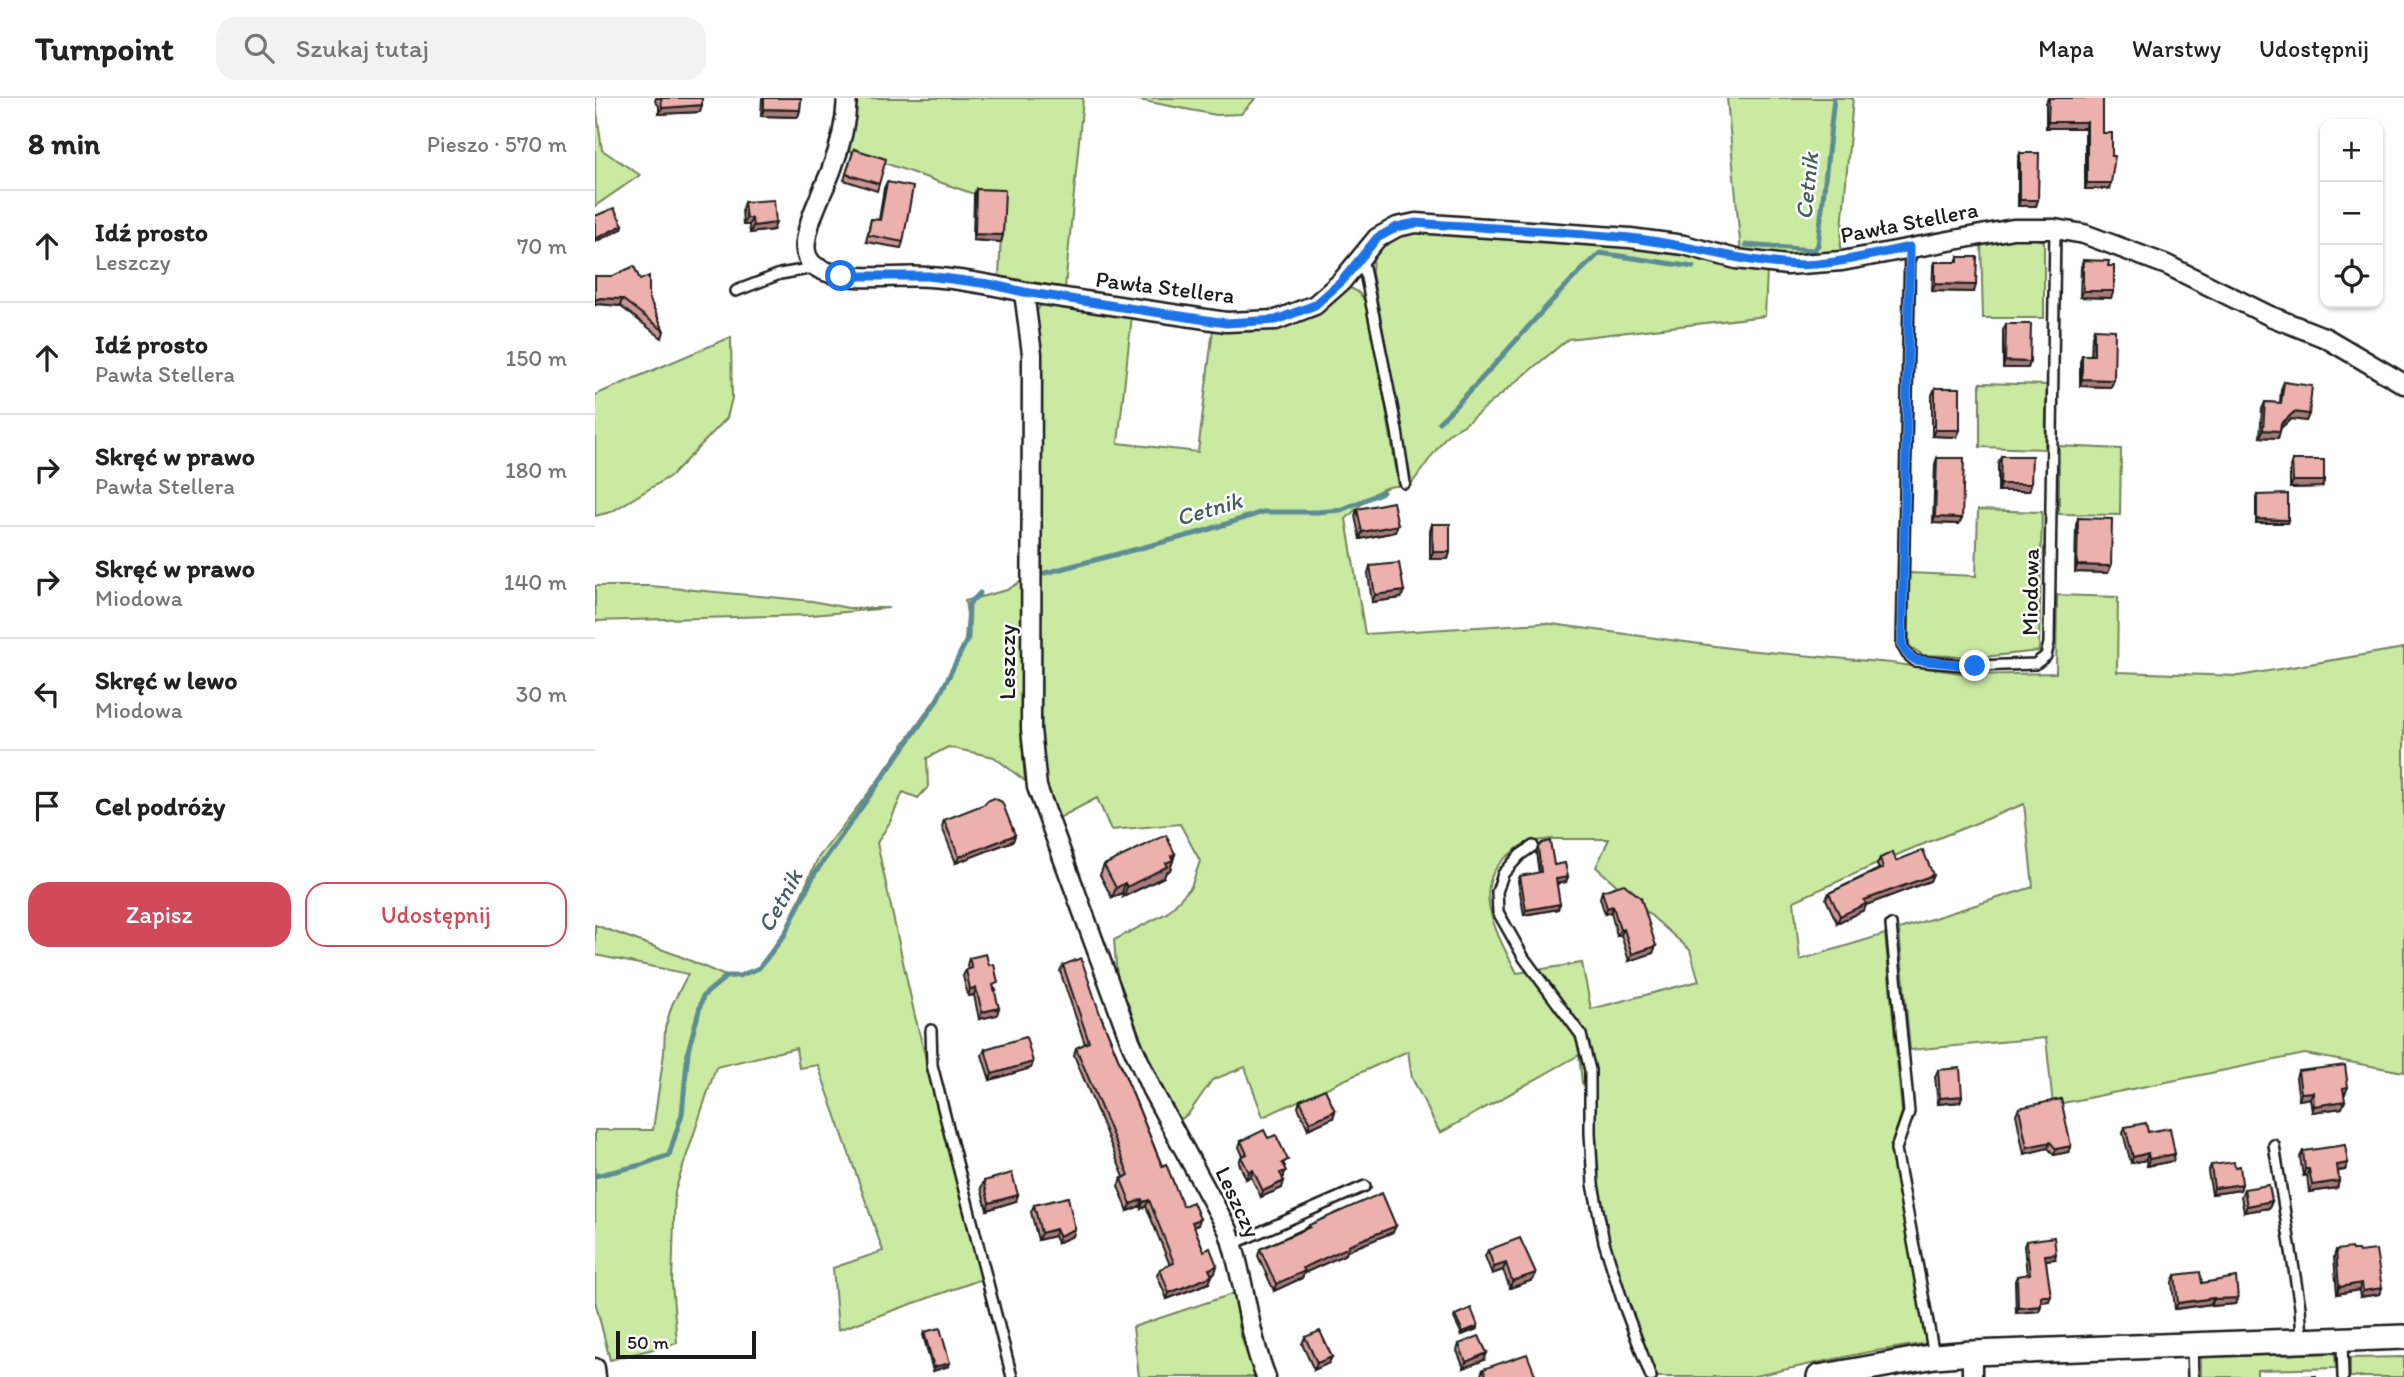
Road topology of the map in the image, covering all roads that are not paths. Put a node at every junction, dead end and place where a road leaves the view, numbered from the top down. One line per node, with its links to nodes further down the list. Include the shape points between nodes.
1 (847, 98): 5 (street, via 846,120 806,242 805,254)
2 (2055, 229): 3 (street, Pawła Stellera, via 2013,229); 3 (lane, Miodowa, via 2049,643 2046,656 2035,664 1975,666 1915,660 1902,645); 8 (street, Pawła Stellera, via 2084,234 2167,265 2326,338)
3 (1910, 247): 4 (street, Pawła Stellera, via 1842,261 1787,265 1630,238 1416,223 1377,238)
4 (1362, 258): 7 (street, Pawła Stellera, via 1315,305 1276,320 1226,323); 9 (lane)
5 (816, 268): 6 (lane, via 780,274); 7 (street, via 841,276 928,276)
6 (736, 291)
7 (1024, 292): 15 (street, Leszczy, via 1032,354 1031,729 1037,787 1131,1043)
8 (2404, 384)
9 (1405, 483)
10 (1533, 846): 26 (lane, via 1503,874 1497,892 1498,912 1524,958 1581,1035 1590,1070 1593,1184 1604,1242)
11 (1891, 925): 21 (lane, via 1909,1112 1896,1149)
12 (931, 1030): 24 (lane, via 932,1065)
13 (2274, 1145): 18 (lane)
14 (1365, 1186): 15 (lane)
15 (1233, 1244): 25 (street, Leszczy)
16 (2404, 1337): 17 (street)
17 (2342, 1339): 18 (street); 30 (lane)
18 (2302, 1340): 19 (street)
19 (2192, 1345): 20 (street); 29 (lane)
20 (1972, 1353): 21 (street); 28 (street)
21 (1935, 1356): 27 (street)
22 (595, 1368): 23 (street)
23 (596, 1377)
24 (1012, 1377)
25 (1266, 1377)
26 (1651, 1377)
27 (1819, 1377)
28 (1972, 1377)
29 (2193, 1377)
30 (2343, 1377)

